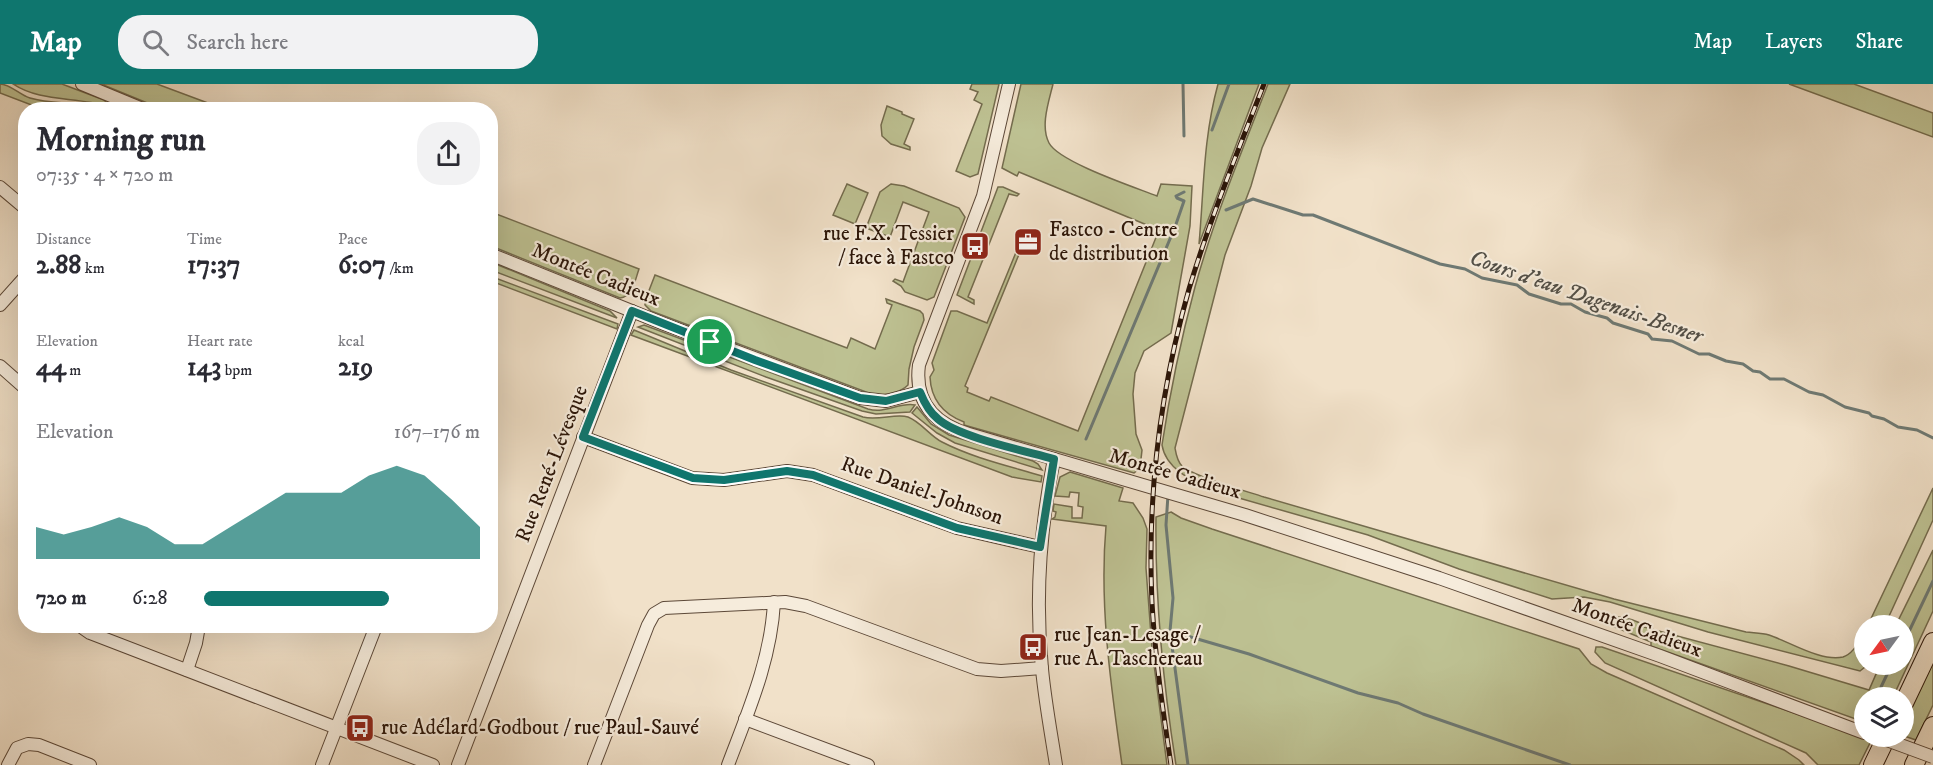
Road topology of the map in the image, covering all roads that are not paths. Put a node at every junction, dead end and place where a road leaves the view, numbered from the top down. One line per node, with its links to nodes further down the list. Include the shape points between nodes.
1 (82, 84): 3 (street)
2 (1009, 84): 12 (street, via 983,196 921,360)
3 (123, 102)
4 (0, 187): 5 (street)
5 (18, 202)
6 (498, 257): 9 (street, Montée Cadieux)
7 (18, 285): 8 (street)
8 (0, 305)
9 (632, 311): 12 (street, Montée Cadieux, via 860,398 886,401); 13 (street, Rue René-Lévesque)
10 (0, 366): 11 (street)
11 (18, 382)
12 (920, 392): 14 (street, Montée Cadieux, via 942,423)
13 (583, 437): 15 (street, Rue Daniel-Johnson, via 693,478 724,480 787,471 813,475 957,528); 35 (street, Rue René-Lévesque)
14 (1054, 459): 15 (street); 27 (street, Montée Cadieux, via 1245,514 1439,578)
15 (1040, 547): 21 (street)
16 (774, 602): 21 (street, via 806,606 977,669); 24 (street, via 764,665); 36 (street, via 671,607 654,614)
17 (90, 633): 22 (street)
18 (198, 633): 22 (street)
19 (373, 633): 26 (street)
20 (1933, 642): 23 (highway)
21 (1042, 668): 39 (street)
22 (187, 670): 26 (street)
23 (1912, 687)
24 (745, 718): 37 (street); 38 (street)
25 (1933, 726): 41 (highway)
26 (336, 728): 33 (street); 34 (street)
27 (1854, 729)
28 (1882, 747): 40 (highway)
29 (1906, 747): 30 (street, bridge)
30 (1933, 757)
31 (8, 765): 32 (street, via 17,748 31,743)
32 (90, 765)
33 (322, 765)
34 (433, 765)
35 (458, 765)
36 (594, 765)
37 (728, 765)
38 (868, 765)
39 (1056, 765)
40 (1873, 765)
41 (1914, 765)

